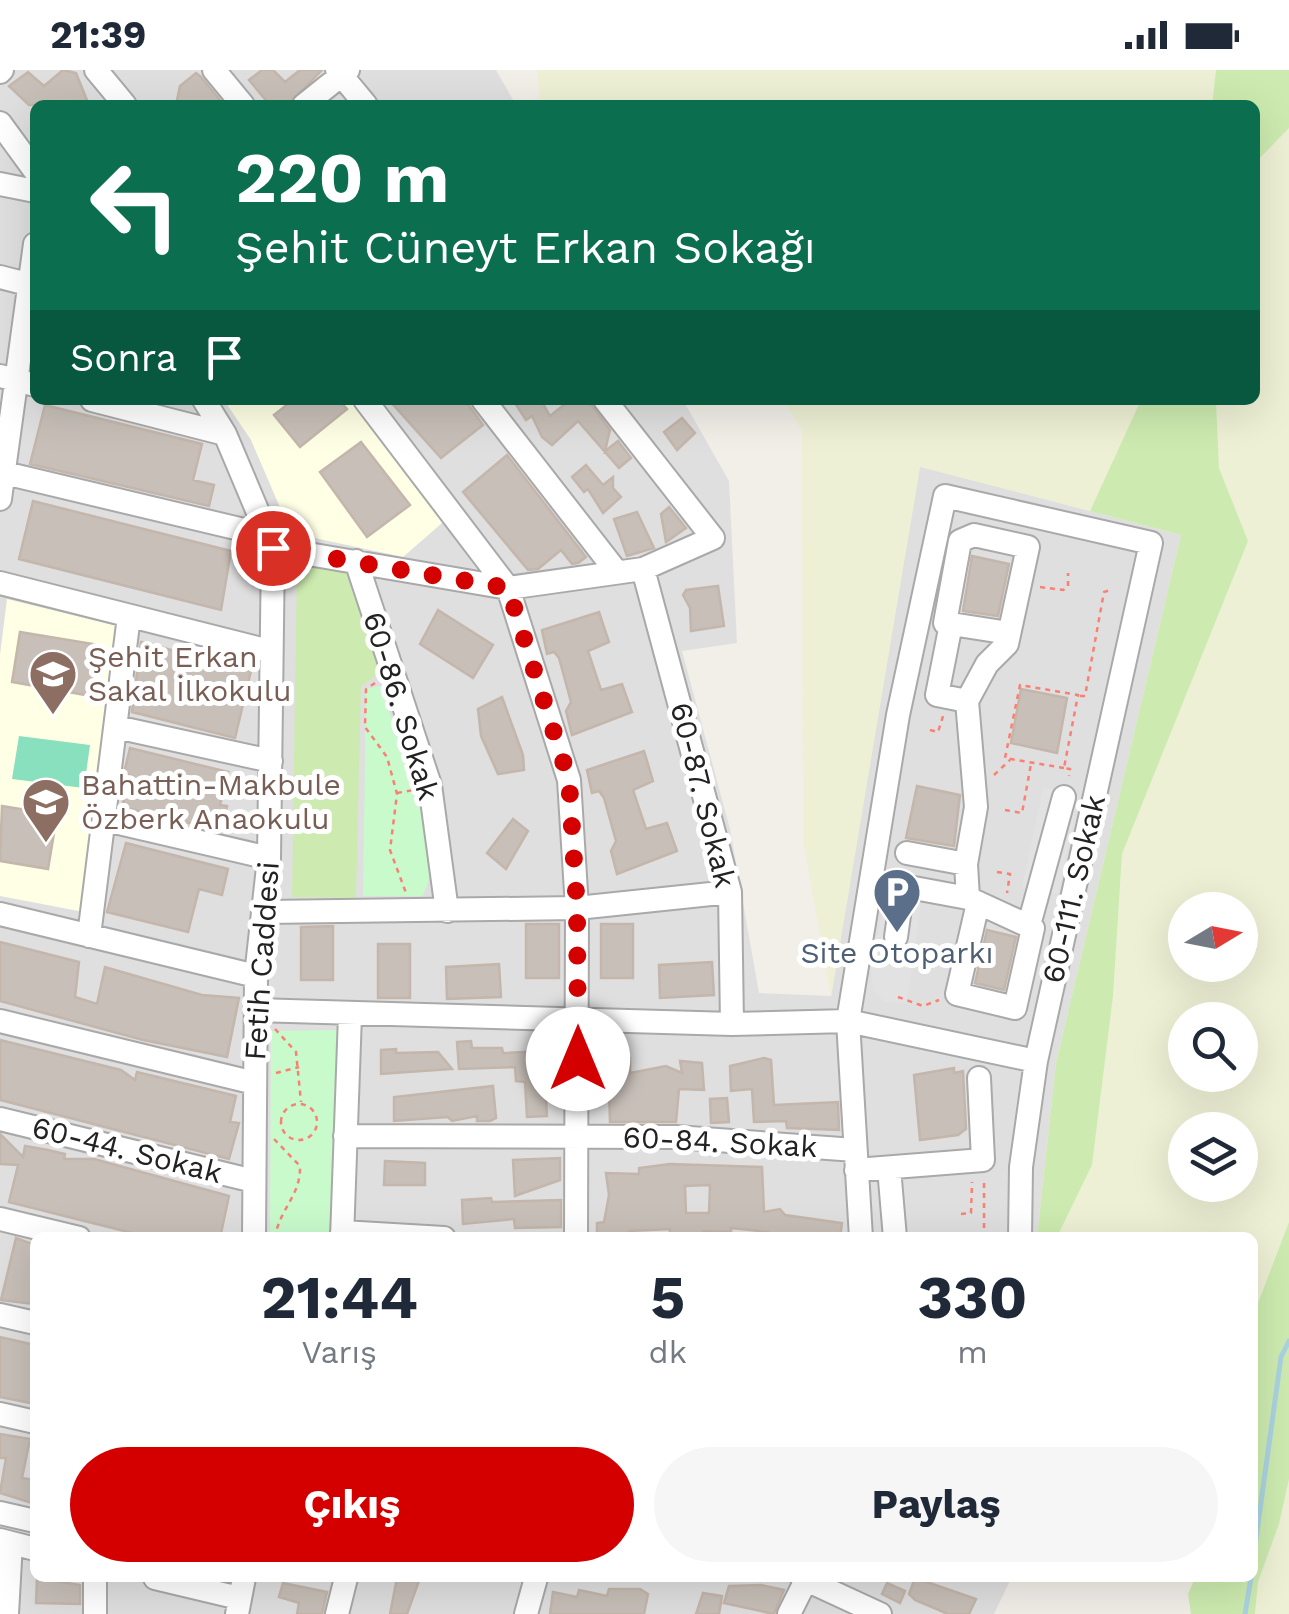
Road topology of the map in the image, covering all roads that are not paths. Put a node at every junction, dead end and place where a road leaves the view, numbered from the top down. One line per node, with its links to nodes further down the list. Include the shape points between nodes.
1 (96, 70): 4 (street)
2 (214, 70): 5 (street)
3 (342, 72): 6 (street); 7 (street)
4 (121, 100)
5 (239, 100)
6 (310, 100)
7 (362, 100)
8 (0, 123): 9 (street)
9 (30, 164)
10 (0, 184): 11 (street)
11 (30, 190)
12 (0, 277): 13 (street)
13 (30, 285)
14 (30, 292): 15 (street)
15 (17, 381): 22 (street)
16 (112, 405): 21 (street)
17 (207, 405): 21 (street, Fetih Caddesi)
18 (369, 405): 29 (street)
19 (488, 405): 27 (street)
20 (609, 405): 26 (street, via 713,538)
21 (225, 434): 24 (street, Fetih Caddesi)
22 (2, 473): 23 (street); 24 (street)
23 (0, 499)
24 (269, 542): 25 (street); 33 (street, Fetih Caddesi)
25 (356, 562): 29 (street); 48 (street, 60-86. Sokak, via 430,785)
26 (644, 569): 27 (street); 44 (street, 60-87. Sokak)
27 (616, 571): 29 (street)
28 (0, 583): 30 (street)
29 (508, 588): 46 (street, via 569,780)
30 (129, 616): 33 (street); 35 (street)
31 (951, 624): 32 (street); 32 (street, via 945,622 960,540 974,535 1028,547); 34 (street, via 937,695)
32 (1009, 633): 34 (street)
33 (270, 651): 36 (street, Fetih Caddesi)
34 (957, 699): 41 (street, via 976,808)
35 (116, 727): 36 (street); 38 (street)
36 (271, 761): 40 (street, Fetih Caddesi)
37 (1064, 797): 50 (street)
38 (106, 820): 40 (street); 51 (street)
39 (907, 854): 41 (street)
40 (269, 858): 47 (street, Fetih Caddesi)
41 (966, 864): 45 (street)
42 (871, 880): 43 (street); 57 (street); 60 (street, 60-111. Sokak, via 945,496 1151,543)
43 (903, 887): 45 (street); 52 (street)
44 (730, 892): 46 (street); 59 (street, 60-87. Sokak)
45 (973, 901): 50 (street); 50 (street, via 956,994 1015,1008 1034,928)
46 (577, 908): 48 (street); 56 (street)
47 (266, 912): 48 (street); 53 (street, Fetih Caddesi)
48 (447, 912)
49 (0, 914): 51 (street)
50 (1029, 925)
51 (89, 936): 53 (street)
52 (896, 937)
53 (256, 976): 54 (street, Fetih Caddesi)
54 (256, 1010): 55 (street); 62 (street, Fetih Caddesi)
55 (350, 1015): 56 (street); 65 (street)
56 (578, 1021): 59 (street); 64 (street)
57 (848, 1021): 59 (street); 60 (street); 66 (street)
58 (0, 1022): 62 (street)
59 (732, 1024)
60 (1036, 1061): 76 (street, 60-111. Sokak, via 1021,1168)
61 (978, 1078): 67 (street, 60-84. Sokak, via 978,1160)
62 (263, 1079): 68 (street, Fetih Caddesi)
63 (0, 1119): 68 (street, 60-44. Sokak)
64 (578, 1135): 65 (street, 60-84. Sokak); 66 (street, 60-84. Sokak); 73 (street)
65 (345, 1136): 72 (street)
66 (856, 1160): 67 (street, 60-84. Sokak); 74 (street)
67 (889, 1168): 75 (street)
68 (254, 1182): 71 (street, Fetih Caddesi)
69 (0, 1219): 70 (street)
70 (54, 1232)
71 (254, 1232)
72 (342, 1232)
73 (576, 1232)
74 (861, 1232)
75 (894, 1232)
76 (1020, 1232)
77 (0, 1314): 78 (street)
78 (30, 1322)
79 (0, 1414): 80 (street)
80 (30, 1421)
81 (0, 1512): 82 (street)
82 (30, 1520)
83 (5, 1542): 84 (street); 92 (street)
84 (30, 1548)
85 (95, 1582): 93 (street)
86 (174, 1582): 91 (street)
87 (345, 1582): 94 (street)
88 (535, 1582): 95 (street)
89 (803, 1582): 96 (street)
90 (813, 1582): 97 (street)
91 (240, 1596)
92 (7, 1614)
93 (94, 1614)
94 (337, 1614)
95 (526, 1614)
96 (788, 1614)
97 (880, 1614)

